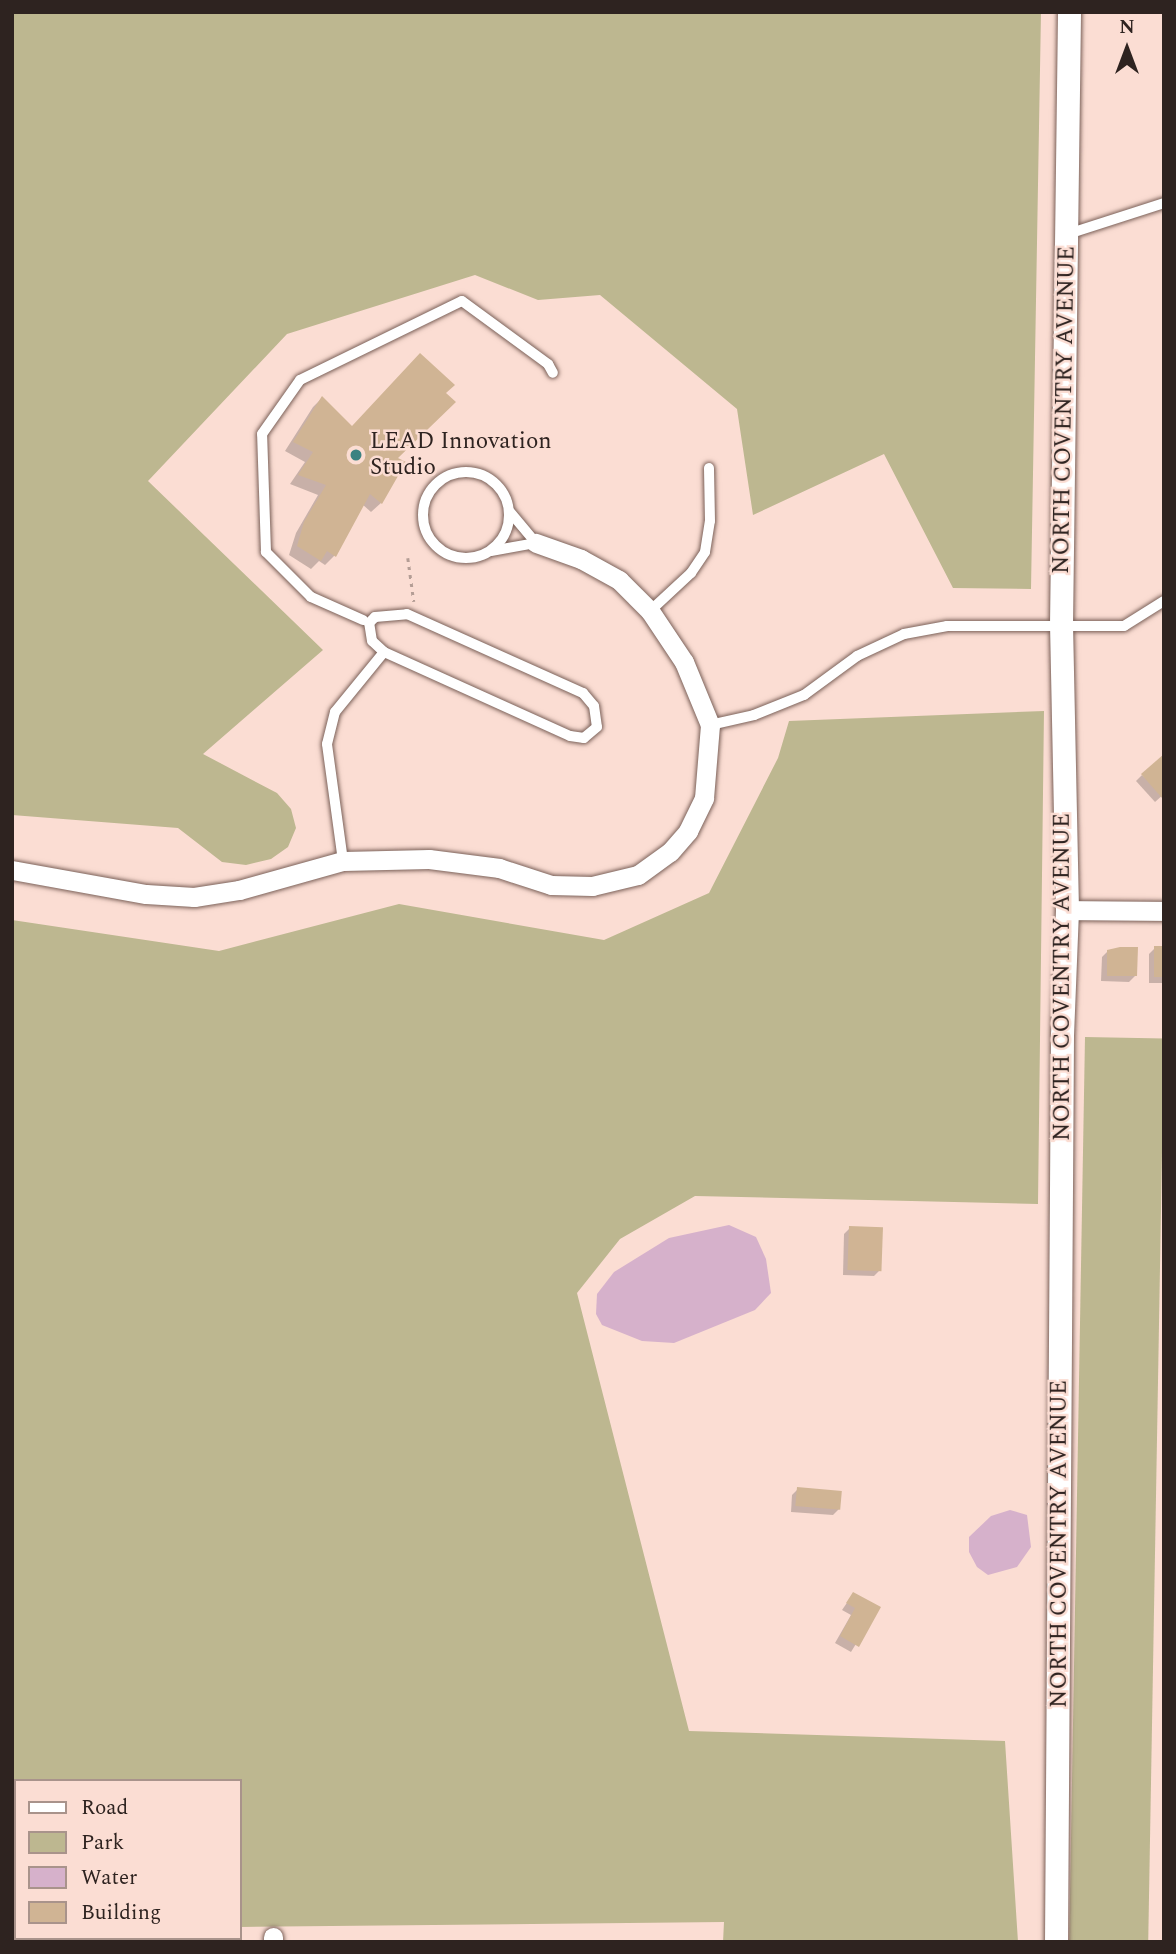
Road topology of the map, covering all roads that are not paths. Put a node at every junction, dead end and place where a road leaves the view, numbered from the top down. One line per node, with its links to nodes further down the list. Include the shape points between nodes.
1 (1069, 12): 3 (street, NORTH COVENTRY AVENUE)
2 (1164, 203): 3 (lane)
3 (1068, 234): 12 (street, NORTH COVENTRY AVENUE)
4 (553, 373): 11 (lane, via 548,363 462,301 300,380 262,433 266,552 311,597)
5 (709, 468): 10 (lane, via 710,521 705,552 691,573)
6 (510, 512): 7 (lane); 8 (lane, via 503,538); 8 (lane, via 499,487 476,473 457,472 441,480 424,499 423,529 443,551 475,556)
7 (536, 542): 8 (lane); 10 (street, via 619,580)
8 (491, 551)
9 (1164, 601): 12 (lane, via 1124,626)
10 (650, 611): 14 (street, via 684,662)
11 (363, 620)
12 (1061, 625): 14 (lane, via 947,626 904,634 857,656 804,695 754,715); 17 (street, NORTH COVENTRY AVENUE)
13 (384, 652): 13 (lane, via 570,736 583,738 597,726 594,706 583,694 407,614 375,617 369,623 372,641); 15 (lane, via 335,712 327,744)
14 (709, 725): 15 (street, via 705,797 679,842 638,875 592,886 551,885 499,868 429,859)
15 (343, 861): 16 (street, via 239,890 194,897 146,894)
16 (12, 870)
17 (1067, 910): 18 (street); 19 (street, NORTH COVENTRY AVENUE, via 1062,1035)
18 (1164, 911)
19 (1056, 1942)

